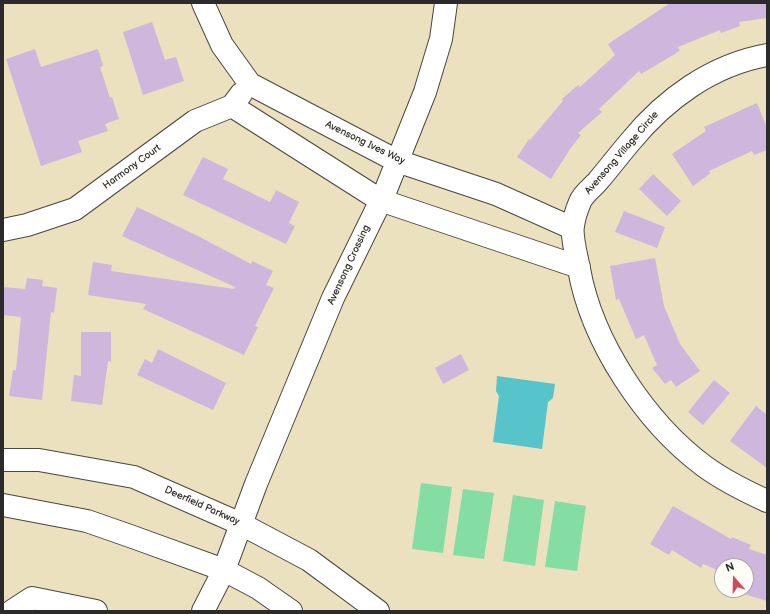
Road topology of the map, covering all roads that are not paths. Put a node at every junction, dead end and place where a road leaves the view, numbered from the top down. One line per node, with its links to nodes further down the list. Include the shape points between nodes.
1 (203, 3): 4 (street, Avensong Ives Way, via 222,45)
2 (446, 3): 6 (street, Avensong Crossing, via 434,66)
3 (767, 55): 8 (street, Avensong Village Circle, via 705,77 660,109 580,201)
4 (250, 84): 5 (street, Harmony Court); 6 (street, Avensong Ives Way)
5 (232, 106): 7 (street); 9 (street, Harmony Court, via 195,121 75,209)
6 (397, 161): 7 (street, Avensong Crossing); 8 (street, Avensong Ives Way, via 496,194)
7 (380, 200): 10 (street); 14 (street, Avensong Crossing, via 333,298)
8 (572, 228): 10 (street, Avensong Village Circle)
9 (3, 230)
10 (579, 267): 12 (street, Avensong Village Circle, via 590,310 601,335 645,407 683,448 704,466)
11 (3, 460): 14 (street, Deerfield Parkway, via 39,460 134,477)
12 (767, 501)
13 (3, 505): 15 (street, via 87,521)
14 (241, 524): 15 (street, Avensong Crossing); 20 (street, Deerfield Parkway, via 309,560)
15 (224, 570): 18 (street, Avensong Crossing); 19 (street, via 258,588)
16 (12, 611): 17 (street, via 32,598)
17 (96, 611)
18 (203, 611)
19 (291, 611)
20 (378, 611)

